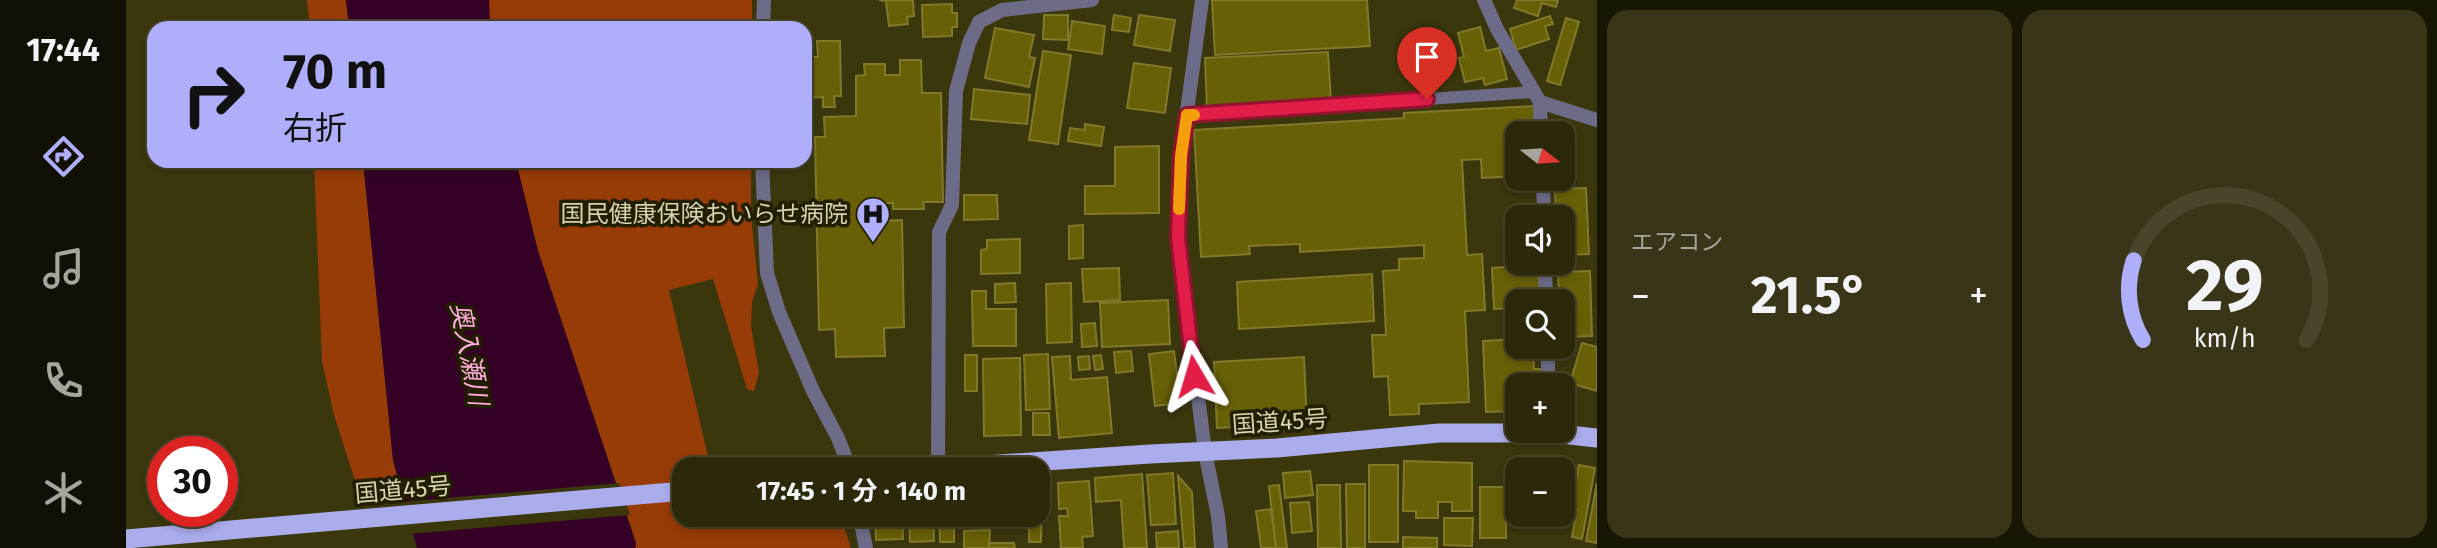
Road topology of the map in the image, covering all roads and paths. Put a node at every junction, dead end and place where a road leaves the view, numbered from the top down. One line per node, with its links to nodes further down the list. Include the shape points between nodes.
1 (764, 0): 5 (street)
2 (1093, 0): 16 (street, via 1002,10 979,22 970,43 956,91 952,205 939,232)
3 (1202, 0): 7 (street)
4 (1484, 0): 6 (street)
5 (763, 21)
6 (1537, 97): 7 (lane); 8 (street); 9 (street)
7 (1187, 115): 14 (street, via 1178,237)
8 (1597, 120)
9 (1540, 121)
10 (762, 168): 15 (street, via 767,272 779,312)
11 (1505, 432): 14 (highway, 国道45号, via 1439,433)
12 (1575, 435): 13 (highway, 国道45号)
13 (1597, 438)
14 (1205, 452): 17 (highway, 国道45号); 22 (street)
15 (845, 457)
16 (932, 457)
17 (1050, 461)
18 (672, 492): 20 (highway, 国道45号)
19 (862, 527): 21 (street)
20 (126, 539)
21 (866, 548)
22 (1222, 548)

